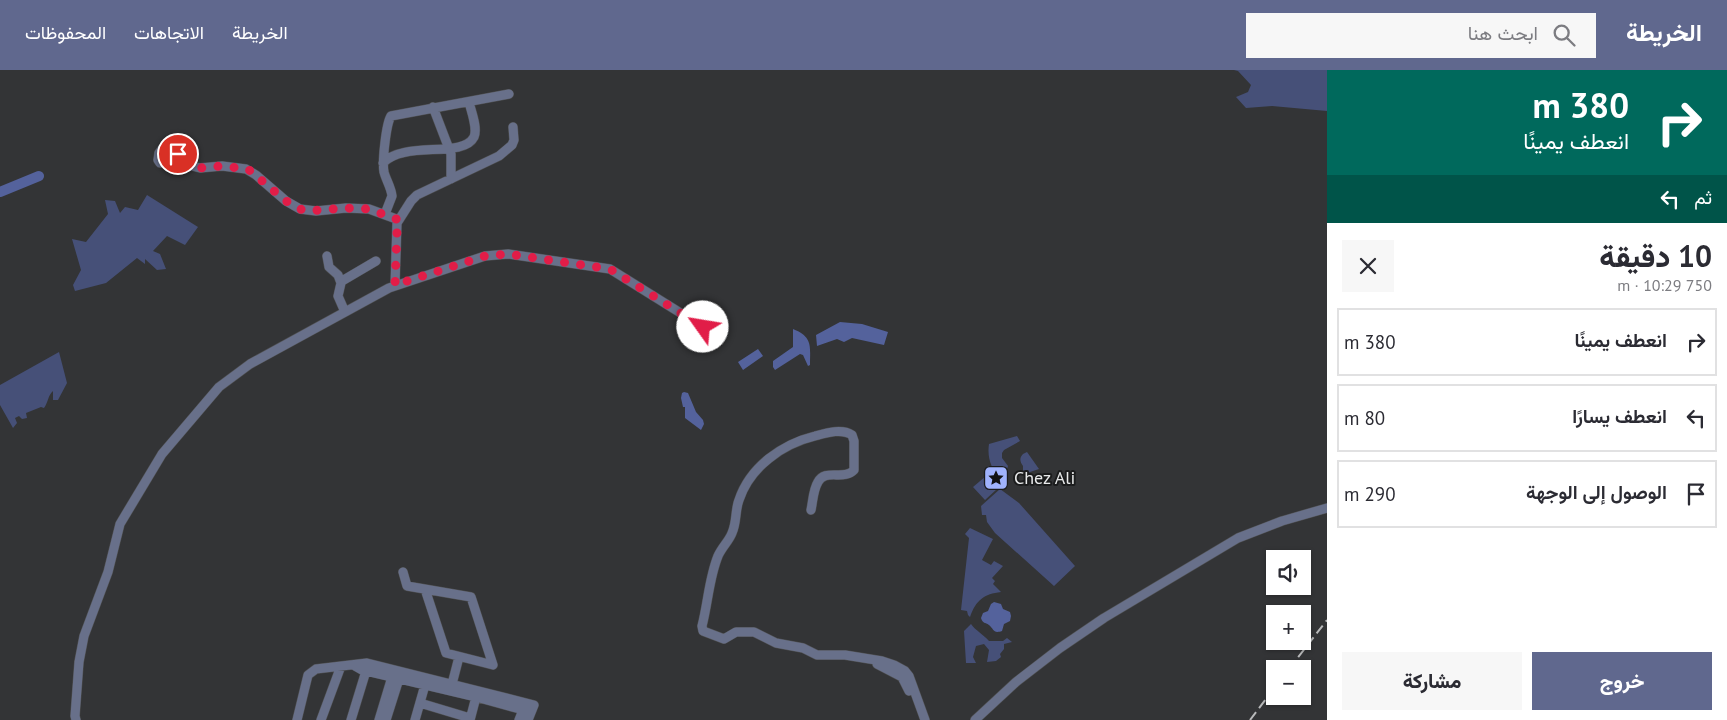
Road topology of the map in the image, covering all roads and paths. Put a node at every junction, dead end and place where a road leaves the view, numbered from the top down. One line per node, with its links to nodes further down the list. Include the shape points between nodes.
1 (509, 94): 2 (street)
2 (469, 102): 3 (street); 5 (street, via 474,137 466,144)
3 (433, 107): 5 (street); 7 (street, via 390,116)
4 (512, 127): 8 (street, via 514,140 510,147 494,159)
5 (450, 149): 7 (street, via 403,152); 8 (street)
6 (182, 163): 9 (street, via 200,168 248,169 286,201 307,211 356,208)
7 (384, 164): 9 (street, via 392,194)
8 (450, 179): 10 (street, via 414,197)
9 (385, 214): 10 (street)
10 (399, 220): 14 (street)
11 (327, 256): 13 (street, via 329,267)
12 (376, 261): 13 (street)
13 (341, 283): 15 (street, via 338,296)
14 (395, 285): 15 (street); 16 (street, via 485,256 508,254 610,269)
15 (345, 312): 33 (street, via 237,372 162,454 117,532 108,572 84,636 79,662)
16 (703, 327)
17 (1327, 508): 43 (street, via 1238,538 1060,648)
18 (811, 510): 22 (street, via 816,484 821,478 854,470 852,434 842,431 803,439 771,455 757,469 740,496 733,532 714,566 702,631 724,639 736,632 754,632 816,655 838,654)
19 (403, 572): 20 (street, via 407,586)
20 (425, 589): 21 (street, via 446,653); 21 (street, via 471,597 492,665)
21 (459, 657): 28 (street)
22 (887, 665): 41 (street, via 906,682); 42 (street, via 908,674)
23 (341, 666): 24 (street); 34 (street, via 316,669 308,675); 35 (street)
24 (355, 666): 25 (street); 28 (street, via 366,663)
25 (366, 670): 26 (street); 36 (street)
26 (396, 678): 27 (street); 37 (street); 38 (street)
27 (425, 685): 28 (street); 30 (street)
28 (451, 688): 29 (street); 31 (street)
29 (476, 697): 31 (street); 32 (street)
30 (420, 703): 32 (street); 39 (street)
31 (527, 711): 40 (street)
32 (470, 719)
33 (76, 720)
34 (297, 720)
35 (321, 720)
36 (351, 720)
37 (379, 720)
38 (386, 720)
39 (415, 720)
40 (519, 720)
41 (920, 720)
42 (925, 720)
43 (975, 720)

